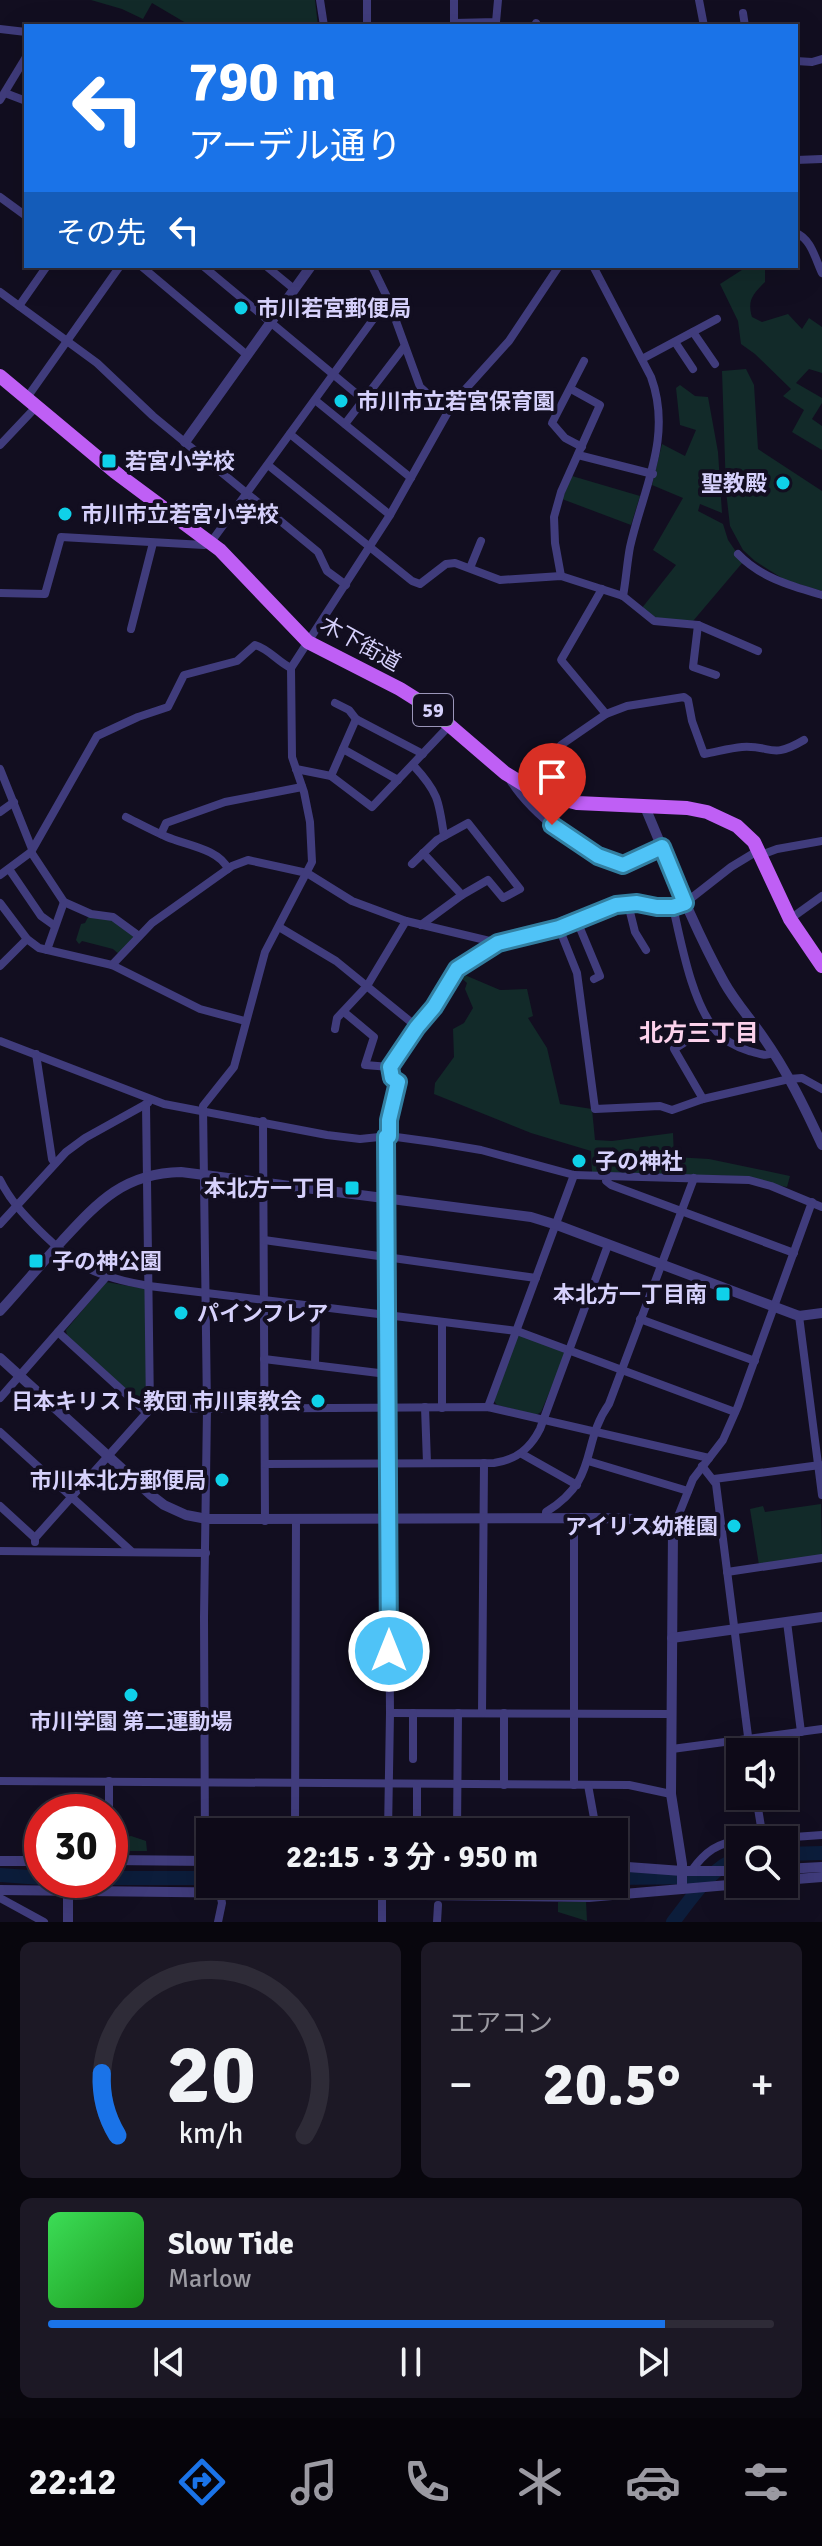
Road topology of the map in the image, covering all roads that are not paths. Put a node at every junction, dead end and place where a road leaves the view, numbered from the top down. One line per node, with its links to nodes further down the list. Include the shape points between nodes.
1 (320, 0): 7 (street)
2 (367, 0): 8 (street)
3 (454, 0): 9 (street)
4 (498, 0): 10 (street, via 496,22)
5 (699, 0): 11 (street)
6 (743, 13): 12 (street)
7 (324, 24)
8 (367, 24)
9 (454, 24)
10 (468, 24)
11 (704, 24)
12 (745, 24)
13 (0, 29): 14 (street)
14 (24, 32)
15 (822, 59): 17 (street)
16 (24, 60): 18 (street)
17 (798, 61)
18 (2, 97): 19 (street)
19 (24, 101)
20 (822, 159): 21 (street)
21 (798, 160)
22 (0, 197): 23 (street)
23 (24, 211)
24 (798, 234): 34 (street, via 808,242)
25 (46, 268): 38 (street)
26 (119, 268): 42 (street)
27 (143, 268): 45 (street)
28 (205, 268): 40 (street)
29 (268, 268): 35 (street)
30 (310, 268): 35 (street)
31 (373, 268): 37 (street)
32 (594, 268): 46 (street)
33 (557, 269): 56 (street, via 509,341)
34 (822, 273)
35 (294, 289): 40 (street)
36 (0, 292): 38 (street)
37 (388, 299): 44 (street); 50 (street)
38 (19, 306): 42 (street)
39 (717, 319): 41 (street)
40 (271, 322): 45 (street); 50 (street)
41 (693, 332): 43 (street); 48 (street)
42 (67, 341): 55 (street); 59 (street)
43 (675, 342): 46 (street); 49 (street)
44 (404, 347): 54 (street); 56 (street, via 420,387)
45 (247, 355): 59 (street)
46 (642, 359): 63 (street, via 659,411)
47 (584, 361): 52 (street)
48 (715, 364)
49 (693, 369)
50 (334, 374): 53 (street); 54 (street)
51 (0, 376): 55 (main road, 木下街道 / 59)
52 (571, 389): 61 (street, via 552,423); 61 (street, via 600,405)
53 (315, 400): 57 (street); 58 (street)
54 (364, 400): 57 (street)
55 (31, 403): 60 (street); 68 (main road, 木下街道 / 59)
56 (453, 403): 64 (street)
57 (345, 424): 64 (street)
58 (290, 434): 62 (street); 66 (street)
59 (185, 442): 65 (street)
60 (0, 445)
61 (580, 451): 63 (street); 73 (street, via 554,517)
62 (268, 465): 65 (street); 70 (street)
63 (653, 474): 78 (street, via 630,547)
64 (411, 478): 66 (street)
65 (247, 494): 68 (street); 74 (street, via 318,552 327,571)
66 (390, 515): 70 (street)
67 (481, 541): 72 (street)
68 (211, 542): 69 (street); 81 (main road, 木下街道 / 59)
69 (153, 543): 76 (street, via 61,537 45,594); 80 (street)
70 (370, 549): 72 (street, via 420,584 446,564); 74 (street)
71 (738, 554): 77 (street, via 775,581)
72 (470, 568): 73 (street, via 500,580)
73 (561, 576): 75 (street)
74 (346, 585): 81 (street)
75 (602, 589): 78 (street); 86 (street, via 561,660)
76 (0, 593)
77 (822, 595)
78 (623, 596): 79 (street, via 654,621)
79 (698, 625): 82 (street); 84 (street, via 693,667)
80 (131, 629)
81 (308, 642): 83 (street); 88 (main road, 木下街道 / 59, via 400,689)
82 (758, 651)
83 (291, 668): 95 (street); 108 (street, via 255,645 237,661 184,675 168,707 97,736)
84 (716, 675)
85 (335, 703): 87 (street)
86 (606, 714): 89 (street, via 684,697 704,754 744,747 787,751); 90 (street)
87 (356, 719): 91 (street); 92 (street)
88 (451, 724): 92 (street); 96 (main road, 木下街道 / 59)
89 (804, 740)
90 (561, 745)
91 (343, 749): 97 (street); 98 (street)
92 (423, 754): 93 (street)
93 (413, 765): 98 (street); 105 (street, via 439,800)
94 (0, 769): 100 (street)
95 (296, 769): 97 (street); 99 (street)
96 (505, 773): 101 (main road, 木下街道 / 59, via 536,792 565,800); 107 (street, via 520,797 598,856 623,865)
97 (331, 776): 98 (street, via 372,807)
98 (398, 780)
99 (302, 787): 104 (street, via 225,802 166,823); 114 (street, via 310,822 312,862)
100 (14, 802): 102 (street); 108 (street)
101 (645, 807): 107 (street); 110 (main road, 木下街道 / 59, via 687,808 725,819 746,833)
102 (0, 812)
103 (126, 817): 104 (street)
104 (161, 834): 113 (street, via 210,852)
105 (444, 836): 109 (street); 116 (street, via 468,823 520,889 503,898 488,880)
106 (822, 841): 110 (street)
107 (662, 847): 120 (street)
108 (32, 850): 112 (street); 118 (street)
109 (423, 853): 111 (street); 116 (street)
110 (760, 853): 120 (street, via 731,867); 123 (main road, 木下街道 / 59)
111 (412, 864)
112 (9, 869): 115 (street); 127 (street, via 41,916)
113 (228, 869): 114 (street, via 248,860); 130 (street)
114 (307, 873): 124 (street, via 352,901); 128 (street)
115 (0, 875)
116 (462, 895): 126 (street)
117 (822, 896): 123 (street)
118 (64, 902): 127 (street); 130 (street, via 113,917)
119 (0, 903): 131 (street)
120 (685, 903): 122 (street); 146 (street, via 733,997)
121 (628, 904): 122 (street); 125 (street); 134 (street)
122 (673, 907): 142 (street, via 682,950)
123 (790, 919): 137 (main road, 木下街道 / 59)
124 (406, 921): 126 (street); 139 (street)
125 (577, 921): 129 (street); 138 (street, via 600,976)
126 (421, 925): 132 (street)
127 (55, 926): 133 (street)
128 (279, 927): 139 (street); 141 (street, via 265,952)
129 (559, 928): 132 (street); 151 (street, via 577,973 595,1109 672,1110)
130 (139, 936): 135 (street)
131 (27, 939): 133 (street); 136 (street)
132 (498, 943): 143 (street, via 457,969)
133 (47, 950): 135 (street)
134 (646, 950)
135 (112, 965): 141 (street, via 200,1009)
136 (0, 966)
137 (822, 966)
138 (594, 979)
139 (367, 986): 140 (street); 143 (street)
140 (344, 1012): 144 (street); 148 (street, via 374,1037 365,1065)
141 (245, 1021): 153 (street, via 234,1067 203,1106)
142 (712, 1025): 146 (street, via 736,1046 766,1056); 151 (street, via 674,1049)
143 (417, 1027): 148 (street)
144 (335, 1029)
145 (0, 1041): 147 (street)
146 (773, 1053): 149 (street)
147 (36, 1054): 152 (street); 157 (street)
148 (390, 1067): 155 (street, via 398,1082)
149 (789, 1079): 150 (street, via 802,1078); 151 (street); 156 (street)
150 (822, 1089)
151 (703, 1099)
152 (148, 1101): 153 (street); 157 (street, via 85,1138); 159 (street)
153 (204, 1112): 154 (street); 158 (street)
154 (263, 1121): 155 (street, via 327,1135); 164 (street)
155 (387, 1137): 160 (street, via 481,1150); 165 (street)
156 (822, 1145)
157 (55, 1163): 167 (street)
158 (205, 1174): 159 (street); 164 (street); 181 (street)
159 (148, 1175): 174 (street, via 105,1197); 180 (street)
160 (574, 1175): 161 (street); 171 (street)
161 (606, 1176): 162 (street); 169 (street, via 611,1185)
162 (694, 1178): 166 (street, via 749,1180); 169 (street)
163 (0, 1180): 167 (street)
164 (263, 1182): 165 (street); 172 (street)
165 (385, 1198): 171 (street); 176 (street)
166 (812, 1202): 168 (street); 175 (street)
167 (15, 1207): 170 (street); 174 (street)
168 (822, 1207)
169 (681, 1212): 175 (street); 177 (street)
170 (0, 1224)
171 (557, 1225): 173 (street); 179 (street)
172 (264, 1240): 176 (street); 182 (street)
173 (608, 1245): 177 (street); 193 (street)
174 (57, 1247): 178 (street); 185 (street)
175 (794, 1253): 183 (street)
176 (386, 1257): 179 (street); 188 (street)
177 (661, 1265): 183 (street); 189 (street)
178 (106, 1277): 180 (street); 192 (street)
179 (536, 1278): 191 (street)
180 (149, 1286): 181 (street); 208 (street)
181 (207, 1293): 182 (street); 207 (street)
182 (264, 1301): 184 (street); 195 (street)
183 (773, 1307): 187 (street); 196 (street)
184 (316, 1308): 188 (street); 197 (street)
185 (0, 1311)
186 (822, 1313): 187 (street)
187 (799, 1316): 221 (street)
188 (387, 1317): 190 (street); 199 (street)
189 (640, 1319): 196 (street); 198 (street)
190 (442, 1324): 191 (street); 206 (street)
191 (517, 1331): 193 (street); 205 (street)
192 (58, 1332): 200 (street); 208 (street)
193 (569, 1350): 198 (street); 210 (street)
194 (0, 1358): 200 (street)
195 (264, 1359): 197 (street); 202 (street)
196 (755, 1361): 209 (street)
197 (315, 1365): 199 (street)
198 (621, 1371): 209 (street); 212 (street)
199 (387, 1374): 203 (street)
200 (19, 1375): 201 (street); 214 (street)
201 (0, 1398)
202 (264, 1407): 203 (street); 207 (street); 220 (street)
203 (387, 1407): 204 (street); 217 (street)
204 (425, 1407): 206 (street); 218 (street)
205 (488, 1407): 206 (street); 210 (street)
206 (442, 1408)
207 (207, 1409): 208 (street); 232 (street)
208 (149, 1411): 214 (street)
209 (735, 1412): 215 (street)
210 (543, 1421): 212 (street); 213 (street)
211 (0, 1432): 227 (street)
212 (596, 1433): 215 (street); 216 (street)
213 (522, 1454): 219 (street); 224 (street)
214 (108, 1457): 227 (street); 232 (street, via 164,1505)
215 (709, 1458): 222 (street)
216 (588, 1461): 224 (street); 225 (street)
217 (388, 1463): 218 (street); 220 (street); 233 (street)
218 (427, 1463): 219 (street)
219 (484, 1463): 229 (street)
220 (265, 1464): 235 (street)
221 (820, 1465): 223 (street); 226 (street)
222 (702, 1466): 223 (street); 225 (street)
223 (714, 1479): 243 (street)
224 (577, 1485): 230 (street, via 546,1512)
225 (688, 1491): 236 (street)
226 (822, 1495)
227 (71, 1497): 237 (street); 240 (street)
228 (0, 1506): 237 (street)
229 (483, 1518): 230 (street); 233 (street); 251 (street)
230 (546, 1518): 231 (street)
231 (574, 1518): 236 (street, via 634,1519); 253 (street)
232 (207, 1519): 235 (street); 241 (street)
233 (388, 1519): 234 (street); 248 (street)
234 (296, 1520): 235 (street); 265 (street)
235 (265, 1521)
236 (673, 1529): 247 (street)
237 (35, 1538): 239 (street)
238 (0, 1551): 239 (street)
239 (36, 1551): 240 (street)
240 (131, 1552): 241 (street)
241 (206, 1553): 264 (street)
242 (822, 1558): 243 (street)
243 (727, 1572): 246 (street)
244 (822, 1617): 245 (street)
245 (787, 1622): 246 (street); 256 (street)
246 (734, 1629): 247 (street); 257 (street)
247 (672, 1638): 254 (street)
248 (390, 1713): 249 (street); 266 (street)
249 (413, 1713): 250 (street); 261 (street)
250 (458, 1713): 251 (street); 268 (street)
251 (482, 1713): 252 (street)
252 (504, 1713): 253 (street); 269 (street)
253 (573, 1713): 254 (street); 270 (street)
254 (671, 1714): 260 (street)
255 (822, 1729): 256 (street)
256 (801, 1732): 258 (street)
257 (748, 1738)
258 (756, 1738)
259 (726, 1742): 260 (street)
260 (672, 1749): 273 (street)
261 (413, 1759)
262 (0, 1781): 263 (street)
263 (109, 1781): 264 (street); 272 (street)
264 (204, 1782): 265 (street); 274 (street)
265 (295, 1782): 266 (street); 275 (street)
266 (390, 1784): 267 (street); 276 (street)
267 (417, 1784): 268 (street); 277 (street)
268 (457, 1785): 269 (street); 278 (street)
269 (504, 1785): 270 (street)
270 (574, 1785): 271 (street)
271 (588, 1785): 273 (street, via 629,1785); 279 (street)
272 (109, 1794)
273 (671, 1794): 290 (street)
274 (205, 1818)
275 (295, 1818)
276 (388, 1818)
277 (417, 1818)
278 (457, 1818)
279 (594, 1818)
280 (822, 1835): 281 (street)
281 (798, 1837)
282 (726, 1842): 290 (street)
283 (196, 1856): 284 (street)
284 (128, 1859)
285 (1, 1861): 286 (street)
286 (24, 1861)
287 (628, 1867): 290 (street)
288 (822, 1867): 289 (street)
289 (798, 1868)
290 (689, 1870): 291 (street); 296 (street)
291 (726, 1871)
292 (822, 1877): 293 (street)
293 (798, 1879)
294 (726, 1885): 296 (street)
295 (128, 1888): 298 (street)
296 (685, 1888): 300 (street)
297 (24, 1889): 299 (street)
298 (196, 1889)
299 (0, 1890)
300 (628, 1893)
301 (0, 1898): 306 (street)
302 (68, 1898): 307 (street)
303 (222, 1898): 308 (street)
304 (382, 1898): 309 (street)
305 (438, 1905): 310 (street)
306 (44, 1922)
307 (68, 1922)
308 (218, 1922)
309 (382, 1922)
310 (437, 1922)

